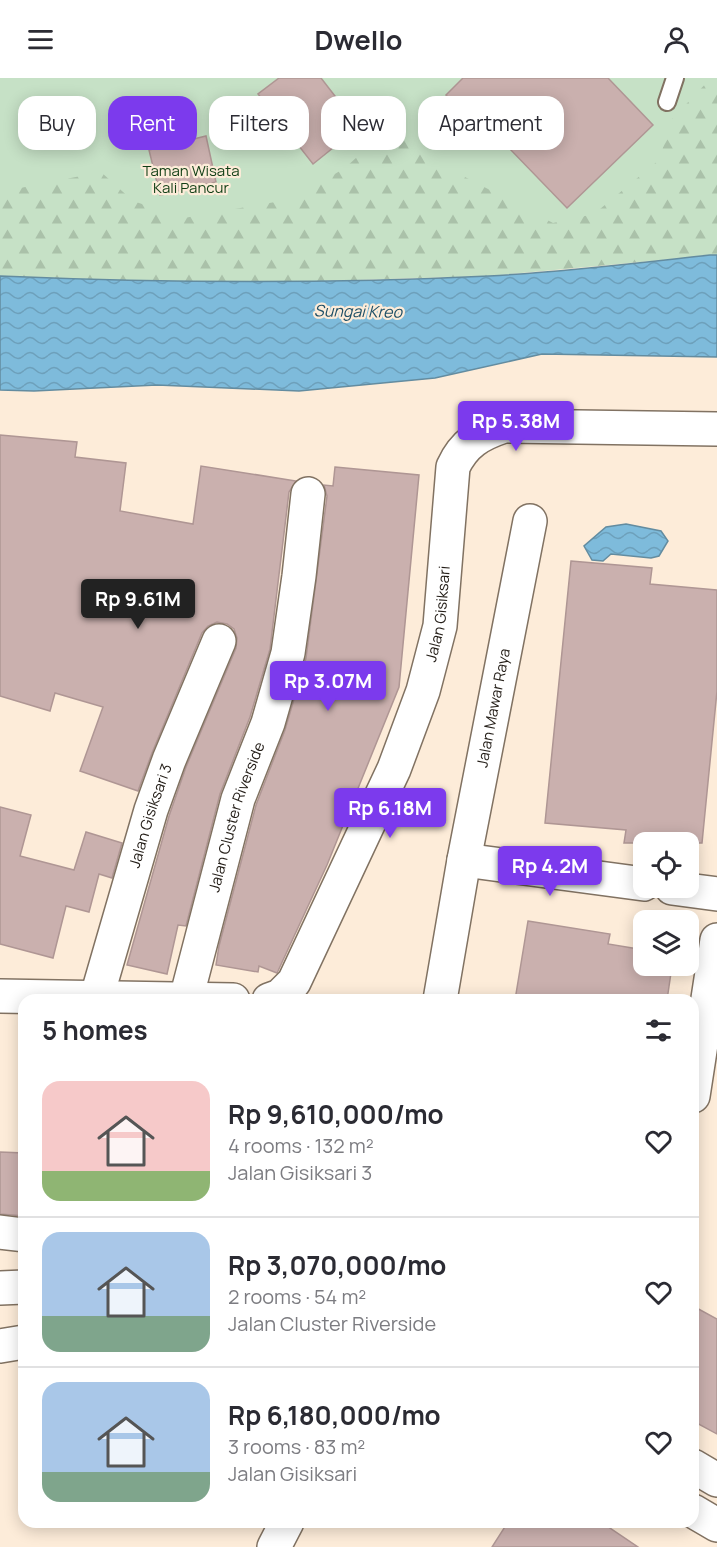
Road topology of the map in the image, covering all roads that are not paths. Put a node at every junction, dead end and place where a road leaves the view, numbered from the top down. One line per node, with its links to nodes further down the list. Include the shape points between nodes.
1 (675, 78): 2 (lane)
2 (667, 102)
3 (717, 429): 14 (street, Jalan Gisiksari, via 504,426 482,434 459,455 453,467 440,626 423,691 394,769 294,982)
4 (308, 494): 13 (street, Jalan Cluster Riverside, via 288,654 268,723 238,799)
5 (530, 521): 7 (street, Jalan Mawar Raya)
6 (219, 641): 12 (street, Jalan Gisiksari 3, via 151,810)
7 (464, 860): 8 (street); 15 (street, Jalan Mawar Raya)
8 (633, 883)
9 (699, 892): 10 (street)
10 (717, 894)
11 (717, 940): 18 (street)
12 (98, 994)
13 (187, 994)
14 (282, 994)
15 (441, 994)
16 (0, 996): 17 (street)
17 (18, 996)
18 (699, 1057)
19 (0, 1232): 20 (street)
20 (18, 1234)
21 (18, 1287): 22 (street)
22 (0, 1288)
23 (18, 1343): 24 (street)
24 (0, 1346)
25 (699, 1470): 26 (street)
26 (717, 1480)
27 (284, 1528): 28 (street)
28 (274, 1547)

